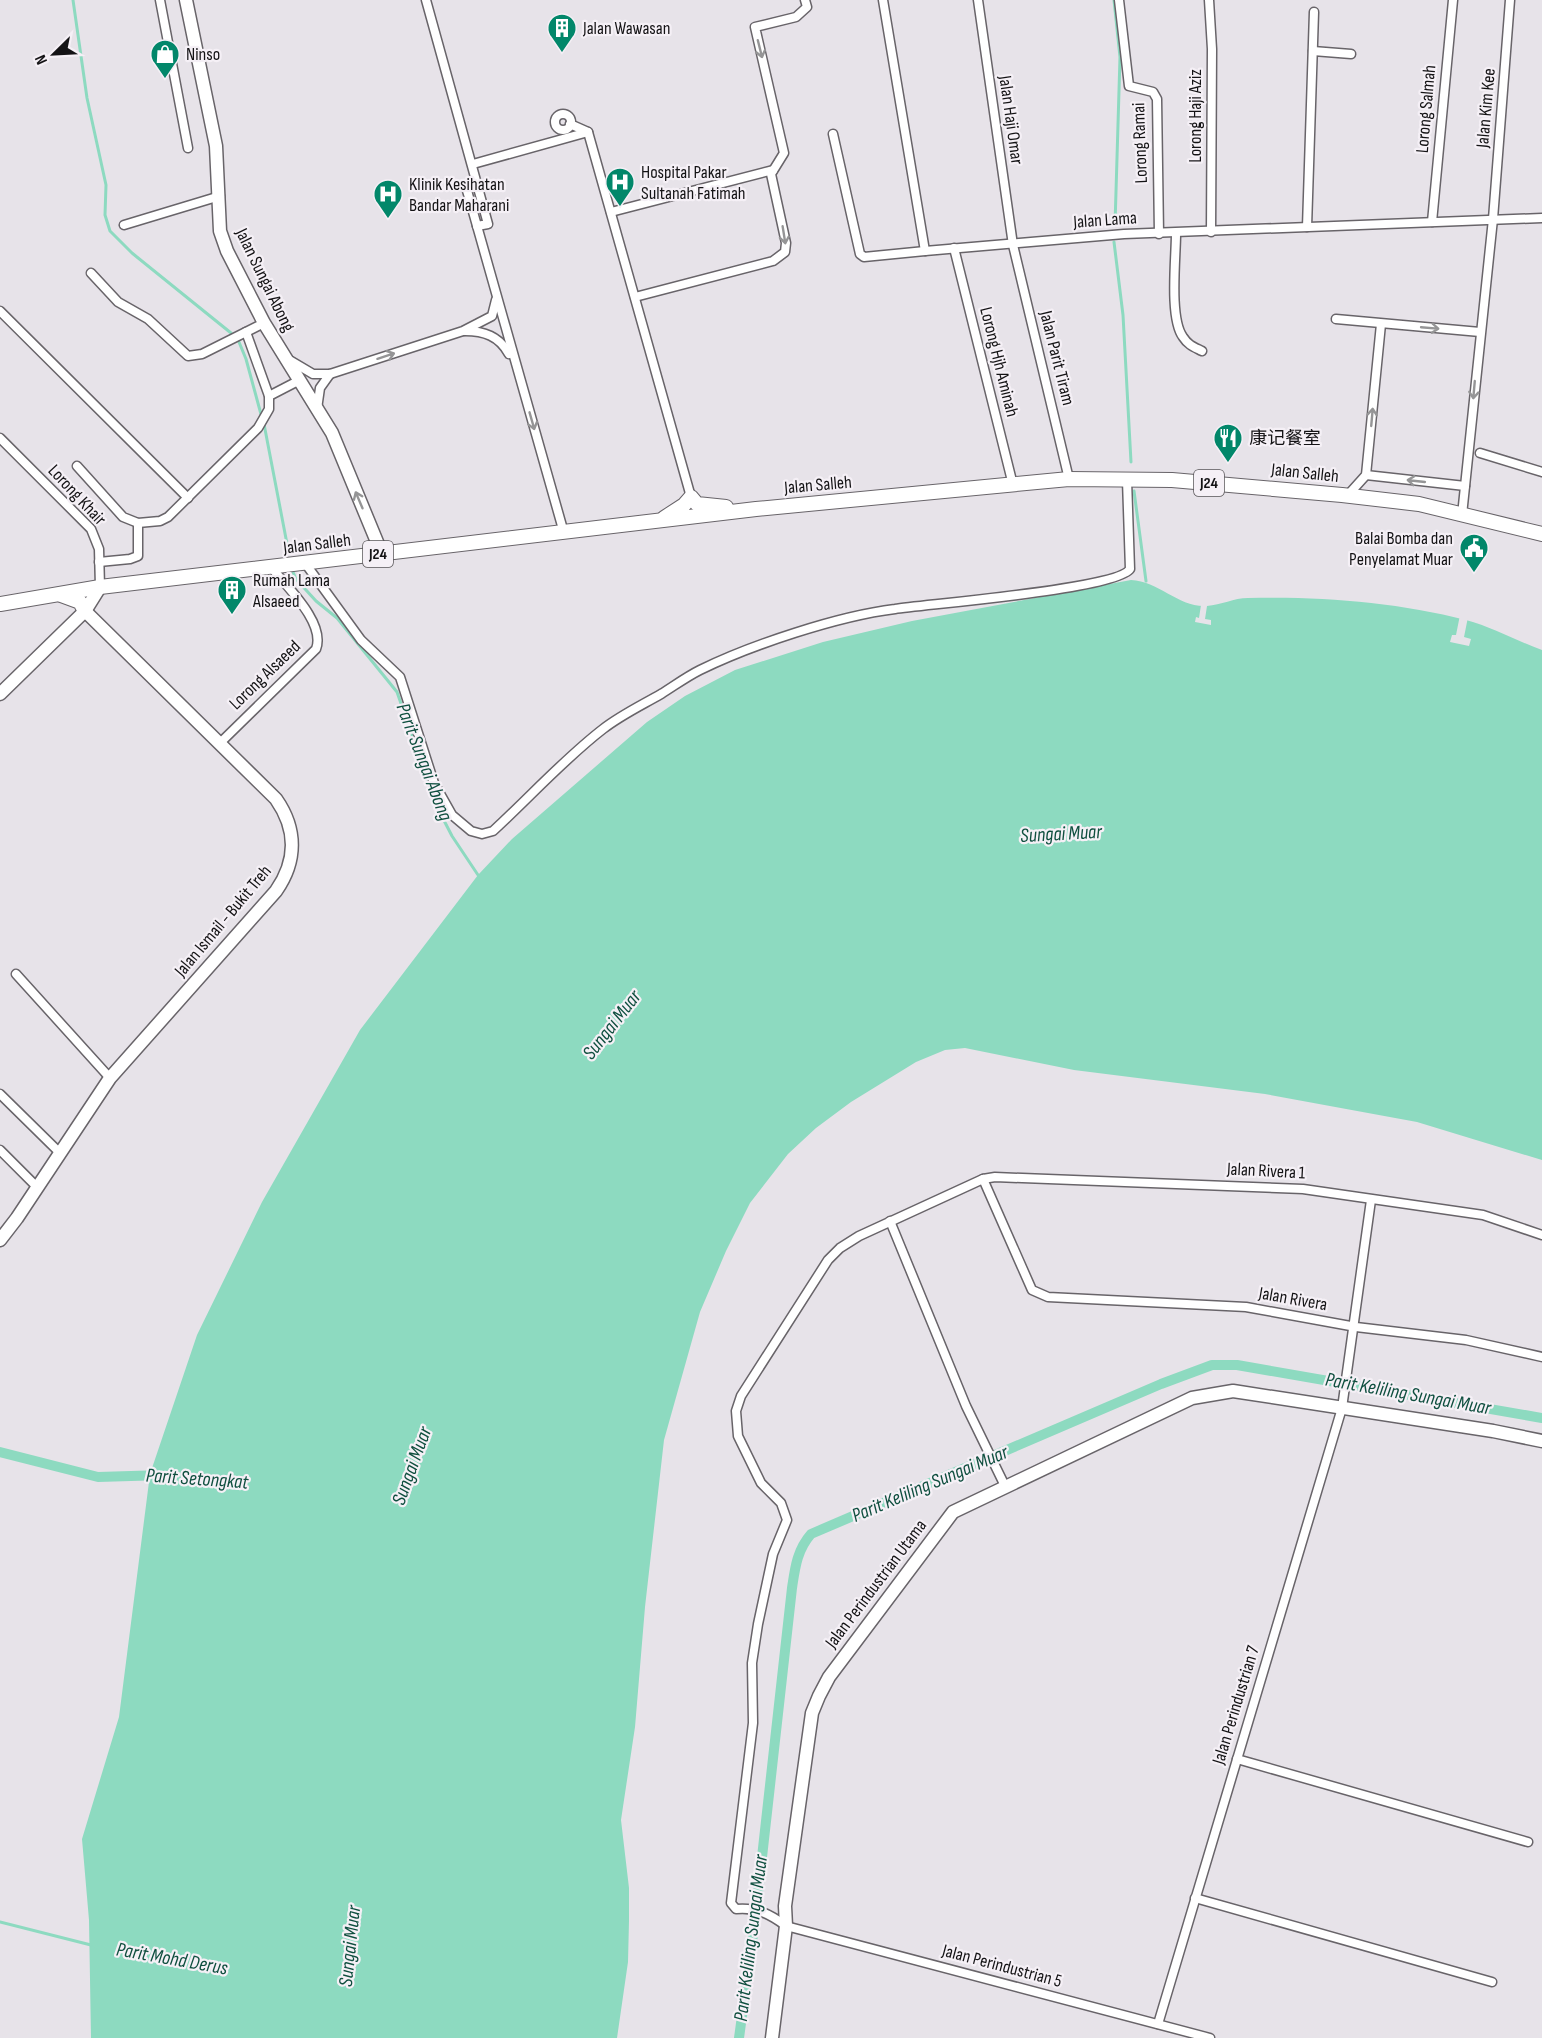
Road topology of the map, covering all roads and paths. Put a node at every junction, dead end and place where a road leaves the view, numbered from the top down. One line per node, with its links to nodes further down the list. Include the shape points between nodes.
1 (160, 0): 18 (street)
2 (186, 0): 22 (street, Jalan Sungai Abong, via 216,146)
3 (426, 0): 19 (street)
4 (806, 0): 20 (street, one-way to 20, via 807,7 801,14 755,27 784,153)
5 (883, 0): 35 (street)
6 (978, 0): 33 (street, Jalan Haji Omar)
7 (1119, 0): 31 (street, Lorong Ramai, via 1129,86 1153,92 1157,99)
8 (1209, 0): 30 (street, Lorong Haji Aziz)
9 (1453, 0): 26 (street, Lorong Salmah)
10 (1510, 0): 25 (street, Jalan Kim Kee)
11 (1314, 12): 12 (street)
12 (1313, 51): 13 (street); 29 (street)
13 (1351, 54)
14 (570, 124): 15 (street); 16 (street); 16 (street, via 568,116 558,115 555,124)
15 (588, 132): 16 (street); 23 (street)
16 (564, 134): 19 (street)
17 (833, 134): 35 (street, Jalan Lama, via 860,254 864,257)
18 (188, 148)
19 (473, 164): 21 (street)
20 (773, 170): 23 (street); 38 (street, one-way to 38, via 771,179 786,243 782,257)
21 (479, 184): 28 (street, via 488,224); 28 (street, via 466,187)
22 (220, 196): 27 (street); 41 (street, Jalan Sungai Abong, via 220,231)
23 (611, 212): 38 (street)
24 (1542, 218): 25 (street, Jalan Lama)
25 (1493, 219): 26 (street, Jalan Lama); 45 (street, Jalan Kim Kee)
26 (1432, 222): 29 (street, Jalan Lama)
27 (124, 225)
28 (477, 226): 37 (street)
29 (1307, 227): 30 (street, Jalan Lama)
30 (1211, 232): 32 (street, Jalan Lama)
31 (1159, 234): 32 (street, Jalan Lama); 33 (street, Jalan Lama)
32 (1176, 234): 46 (street, via 1176,322 1183,338)
33 (1013, 244): 34 (street, Jalan Lama); 58 (street, Jalan Parit Tiram)
34 (954, 248): 35 (street, Jalan Lama); 60 (street, Lorong Hjh Aminah)
35 (924, 251)
36 (91, 273): 44 (street, via 118,302 148,319 188,356 202,354)
37 (496, 293): 43 (street, via 492,316); 48 (street)
38 (634, 297): 63 (street)
39 (0, 311): 64 (street)
40 (1336, 319): 42 (street)
41 (264, 323): 44 (street); 47 (street, Jalan Sungai Abong)
42 (1381, 324): 45 (street, one-way to 45); 57 (street, one-way to 42)
43 (463, 331): 48 (street, via 491,335 508,350); 49 (street, one-way to 43)
44 (246, 332): 51 (street)
45 (1480, 332): 61 (street, Jalan Kim Kee, one-way to 61)
46 (1202, 351)
47 (282, 354): 49 (street, via 302,370); 50 (street, Jalan Sungai Abong)
48 (515, 365): 70 (street, one-way to 70)
49 (330, 374): 52 (street, via 318,395)
50 (298, 381): 51 (street); 52 (street, Jalan Sungai Abong)
51 (269, 396): 64 (street, via 267,415 258,428)
52 (317, 411): 71 (street, Jalan Sungai Abong, one-way to 52, via 335,439)
53 (0, 438): 72 (street, Lorong Khair, via 91,529)
54 (1480, 453): 56 (street)
55 (77, 466): 68 (street, via 123,517)
56 (1542, 472)
57 (1366, 475): 61 (street, one-way to 57); 62 (street)
58 (1069, 479): 59 (main road, Jalan Salleh / J24); 60 (main road, Jalan Salleh / J24)
59 (1127, 480): 62 (main road, Jalan Salleh / J24); 73 (street, via 1130,569 1124,576 970,601 884,610 730,656 615,720 493,831 482,834 463,826 452,815 434,783 400,677 361,640)
60 (1013, 485): 65 (main road, Jalan Salleh / J24)
61 (1465, 486): 66 (street, Jalan Kim Kee)
62 (1348, 495): 66 (main road, Jalan Salleh / J24, via 1419,504)
63 (691, 497): 65 (main road, via 698,504); 67 (main road)
64 (188, 498): 68 (street, via 164,519)
65 (747, 510): 67 (main road, Jalan Salleh / J24)
66 (1462, 515): 69 (main road, Jalan Salleh / J24)
67 (657, 522): 70 (main road, Jalan Salleh / J24)
68 (138, 523): 72 (street, via 138,556)
69 (1541, 532)
70 (564, 533): 71 (main road, Jalan Salleh / J24)
71 (382, 554): 73 (main road, Jalan Salleh / J24)
72 (99, 562): 75 (street, Lorong Khair)
73 (305, 563): 74 (main road, Jalan Salleh / J24)
74 (270, 567): 75 (main road, Jalan Salleh / J24); 80 (street, Lorong Alsaeed, via 314,621 319,642)
75 (100, 587): 76 (main road, J24); 78 (street)
76 (58, 594): 77 (main road, J24); 78 (main road, via 80,602)
77 (0, 604)
78 (85, 611): 79 (street); 80 (street, Jalan Ismail - Bukit Treh)
79 (0, 694)
80 (220, 743): 82 (street, Jalan Ismail - Bukit Treh, via 285,811 292,834 291,861 276,891)
81 (16, 974): 82 (street)
82 (110, 1078): 85 (street, Jalan Ismail - Bukit Treh)
83 (0, 1094): 85 (street)
84 (0, 1150): 87 (street)
85 (60, 1152): 87 (street, Jalan Ismail - Bukit Treh)
86 (982, 1179): 88 (street, Jalan Rivera 1, via 1303,1189); 89 (street); 92 (street, Jalan Rivera, via 1035,1293 1048,1298 1246,1307)
87 (37, 1187): 91 (street, Jalan Ismail - Bukit Treh)
88 (1371, 1200): 90 (street, Jalan Rivera 1, via 1483,1215); 92 (street, Jalan Perindustrian 7)
89 (890, 1221): 96 (street); 100 (street, Jalan Perindustrian 5, via 859,1236 828,1260 741,1396 736,1411 738,1437 761,1483 781,1503 787,1520 773,1554 752,1663 753,1723 730,1895 736,1909 763,1911)
90 (1542, 1235)
91 (0, 1240)
92 (1356, 1327): 93 (street, Jalan Rivera, via 1466,1340); 94 (street, Jalan Perindustrian 7)
93 (1542, 1357)
94 (1342, 1408): 95 (street, Jalan Perindustrian Utama); 96 (street, Jalan Perindustrian Utama, via 1233,1391 1192,1398); 97 (street, Jalan Perindustrian 7)
95 (1542, 1441)
96 (1005, 1486): 100 (street, Jalan Perindustrian Utama, via 953,1512 819,1696 812,1713 786,1895)
97 (1237, 1759): 98 (street); 99 (street, Jalan Perindustrian 7)
98 (1528, 1842)
99 (1195, 1899): 101 (street); 102 (street, Jalan Perindustrian 7)
100 (786, 1926): 102 (street, Jalan Perindustrian 5); 103 (street, Jalan Perindustrian Utama)
101 (1492, 1982)
102 (1158, 2024): 104 (street, Jalan Perindustrian 5)
103 (772, 2038)
104 (1210, 2038)

